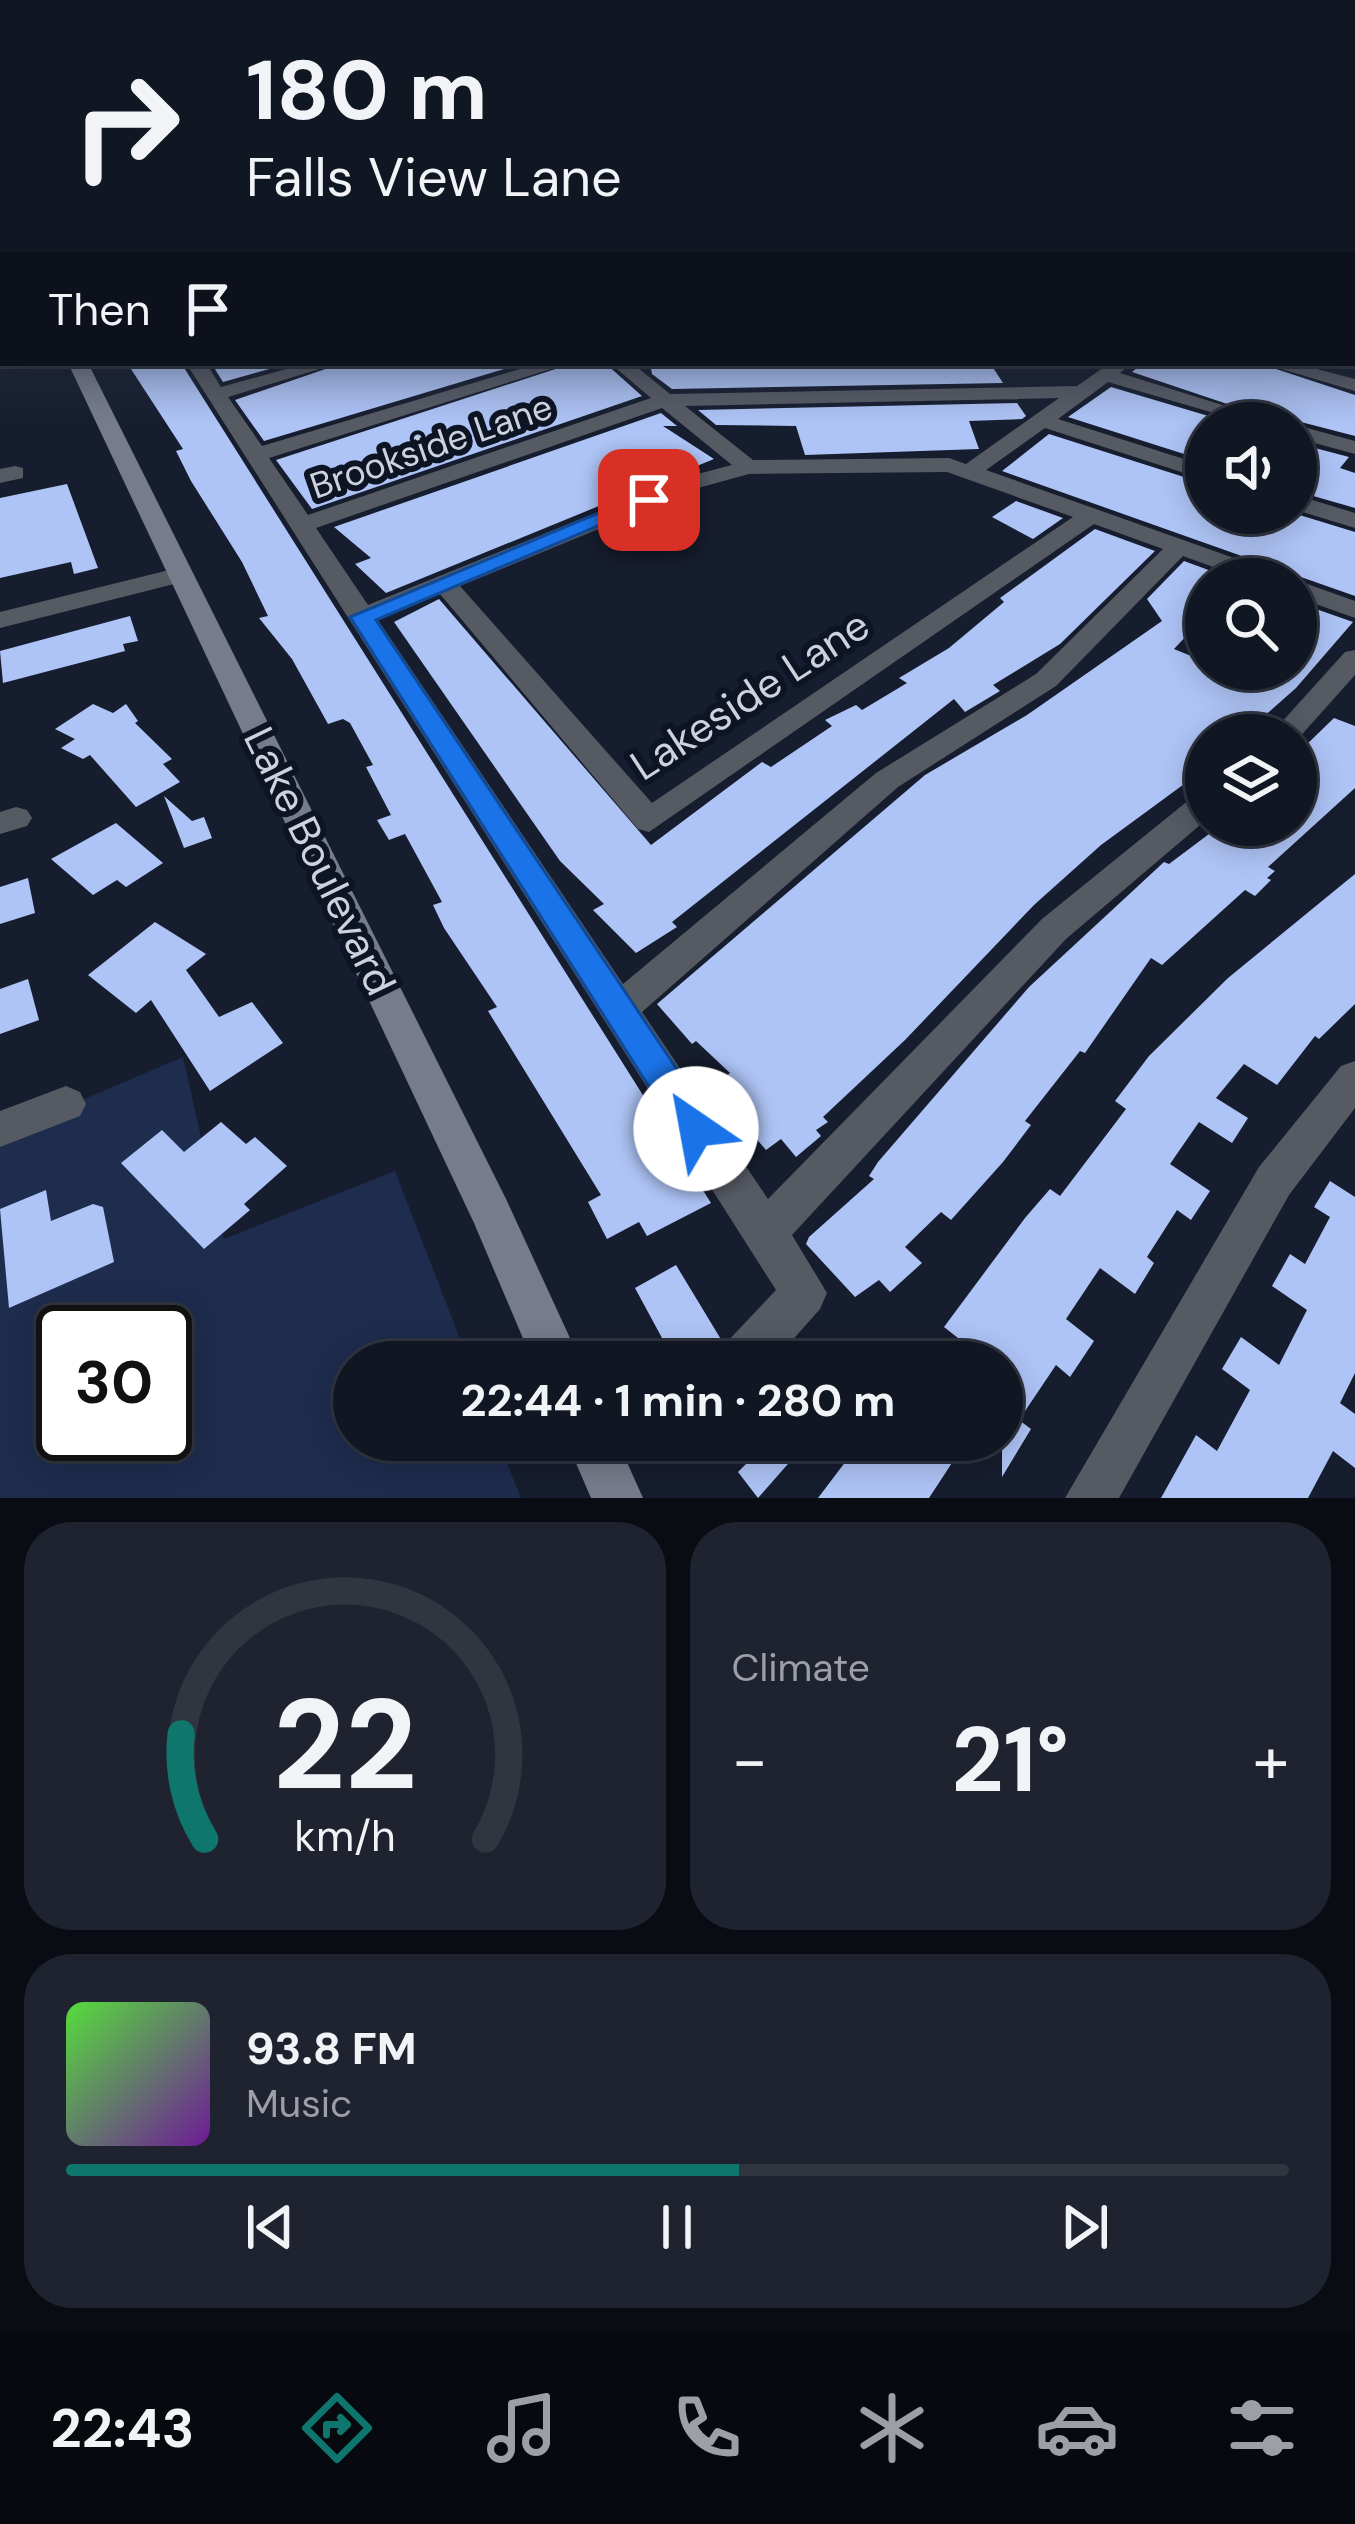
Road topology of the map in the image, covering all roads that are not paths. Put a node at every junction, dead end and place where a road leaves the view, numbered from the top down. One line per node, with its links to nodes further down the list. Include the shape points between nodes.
1 (79, 366): 26 (main road, Lake Boulevard)
2 (198, 366): 10 (street)
3 (318, 366): 10 (street)
4 (550, 366): 16 (street)
5 (624, 366): 11 (street)
6 (1283, 366): 8 (street)
7 (1113, 369): 9 (street); 12 (street)
8 (1355, 385)
9 (1080, 392): 11 (street, Brookside Lane); 13 (street)
10 (217, 394): 16 (street)
11 (665, 400): 18 (street); 23 (street, Brookside Lane)
12 (1209, 402)
13 (1041, 420): 17 (street); 19 (street)
14 (1317, 437): 15 (street)
15 (1355, 448)
16 (256, 455): 23 (street)
17 (1185, 466)
18 (748, 467): 19 (street, via 928,463); 27 (street)
19 (972, 470): 21 (street)
20 (1317, 509): 22 (street)
21 (1093, 514): 24 (street); 27 (street, Lakeside Lane, via 649,821)
22 (1355, 521)
23 (302, 525): 28 (street)
24 (1180, 546): 25 (street); 33 (street, via 1046,680 887,780)
25 (1213, 558)
26 (181, 575): 29 (street); 38 (main road, Lake Boulevard)
27 (445, 584): 28 (street)
28 (362, 617): 33 (street)
29 (0, 620)
30 (1355, 658): 31 (street)
31 (1304, 714)
32 (1185, 820): 37 (street, via 1054,929)
33 (618, 1010): 37 (street)
34 (1355, 1078): 42 (street, via 1274,1181)
35 (66, 1104): 36 (street)
36 (0, 1130)
37 (764, 1233): 39 (street, via 804,1293)
38 (547, 1341)
39 (760, 1341)
40 (600, 1461): 41 (main road)
41 (616, 1498)
42 (1091, 1498)

